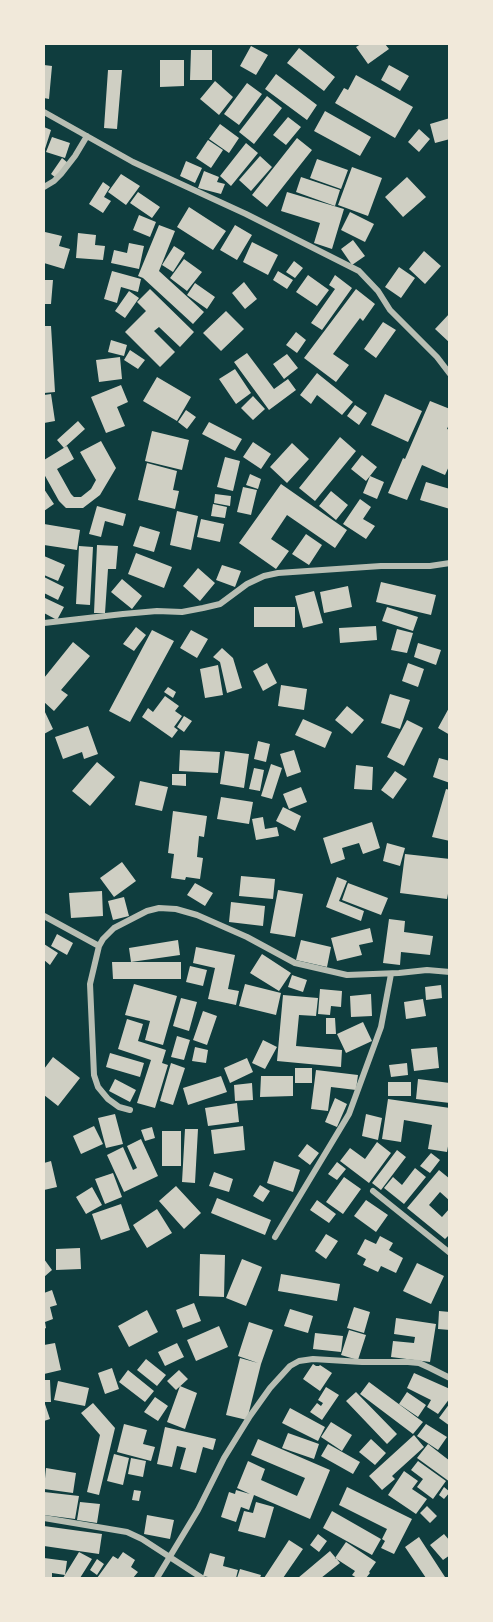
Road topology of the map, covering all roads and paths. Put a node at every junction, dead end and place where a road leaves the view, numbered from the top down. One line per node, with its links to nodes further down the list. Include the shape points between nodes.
1 (44, 112): 2 (street)
2 (87, 136): 3 (street, via 61,174); 4 (street, via 359,272)
3 (44, 187)
4 (450, 374)
5 (450, 563): 6 (street, via 278,573 247,584 220,604 182,612)
6 (44, 623)
7 (44, 916): 8 (street)
8 (99, 946): 10 (street, via 114,928 136,916 159,908 176,909 214,922 295,963 347,975); 11 (street, via 90,984 94,1075 108,1100)
9 (450, 972): 10 (street)
10 (391, 974): 13 (street, via 381,1028 349,1114)
11 (130, 1110)
12 (374, 1191): 14 (street)
13 (275, 1237)
14 (450, 1253)
15 (450, 1378): 17 (street, via 408,1362 313,1359 290,1366 250,1416)
16 (44, 1518): 17 (street, via 127,1532)
17 (170, 1558): 18 (street); 19 (street)
18 (157, 1578)
19 (202, 1578)

